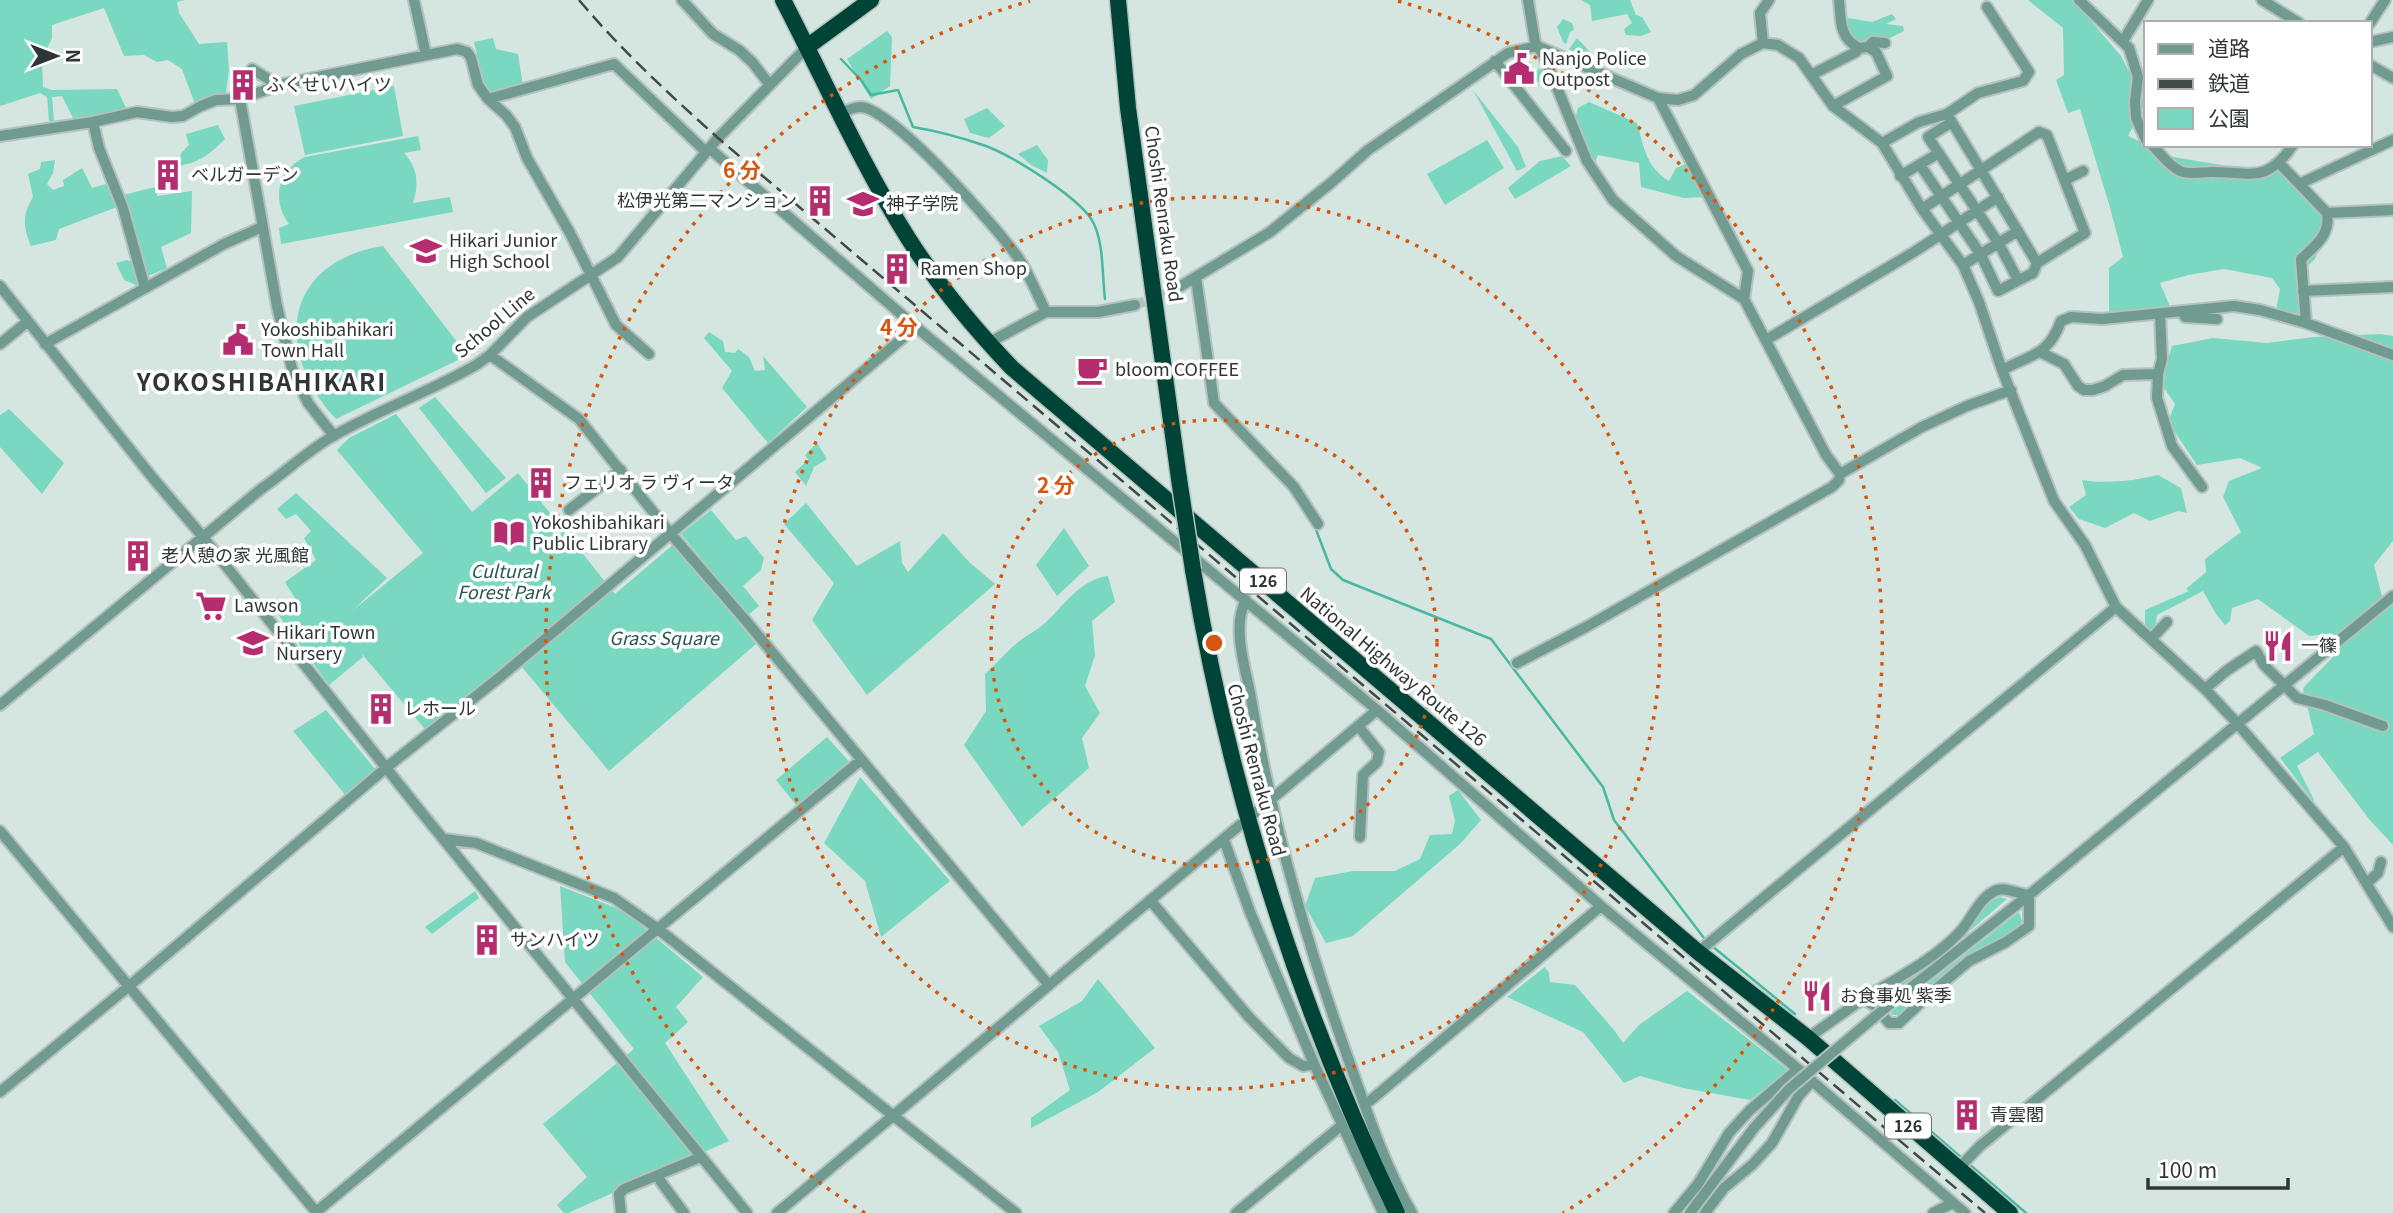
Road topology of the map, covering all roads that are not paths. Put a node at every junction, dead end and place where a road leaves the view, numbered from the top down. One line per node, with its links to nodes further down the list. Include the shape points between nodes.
1 (414, 0): 26 (street)
2 (682, 0): 34 (street, via 713,34 752,62)
3 (782, 0): 23 (highway, National Highway Route 126 / 126)
4 (871, 0): 23 (highway)
5 (1107, 0): 39 (highway)
6 (1118, 0): 39 (highway)
7 (1528, 0): 22 (street)
8 (1769, 0): 20 (street, via 1760,13)
9 (1839, 0): 24 (street, via 1843,35)
10 (2079, 0): 18 (street)
11 (2148, 0): 18 (street)
12 (2262, 0): 15 (street)
13 (2385, 0): 16 (street)
14 (1987, 7): 25 (street)
15 (2297, 21)
16 (2371, 21)
17 (2393, 37): 19 (street)
18 (2123, 41): 44 (street, via 2138,77 2136,118)
19 (2372, 42)
20 (1763, 43): 31 (street, via 1790,50); 35 (street, via 1741,54 1694,95 1678,100)
21 (1885, 43): 24 (street)
22 (1537, 46): 27 (street); 35 (street); 82 (street, via 1587,161 1613,200 1676,256)
23 (807, 47): 34 (street, School Line); 40 (highway, National Highway Route 126 / 126)
24 (1863, 47): 31 (street); 38 (street, via 1876,52 1887,76)
25 (2015, 49): 28 (street); 41 (street, via 2029,72 2023,81 1978,93)
26 (426, 55): 33 (street); 37 (street, via 457,49 467,52)
27 (1495, 61): 50 (street); 75 (street, via 1368,150 1270,232)
28 (2014, 65)
29 (2372, 66): 32 (street)
30 (252, 69): 33 (street)
31 (1811, 75): 38 (street)
32 (2393, 78)
33 (278, 85): 36 (street)
34 (770, 85): 49 (street, School Line)
35 (1658, 98): 82 (street, via 1748,271)
36 (240, 99): 42 (street, via 216,100 183,116 137,111); 67 (street)
37 (488, 99): 49 (street, via 614,64); 74 (street, via 515,127)
38 (1833, 106): 46 (street)
39 (1128, 108): 166 (highway, Choshi Renraku Road, bridge, via 1192,570 1229,750 1275,908 1327,1051)
40 (840, 114): 84 (street, via 862,106 913,142 984,213 1021,262); 91 (highway, National Highway Route 126 / 126, via 907,237)
41 (1949, 118): 46 (street, via 1919,122); 51 (street, via 1928,137); 54 (street)
42 (93, 122): 43 (street); 79 (street)
43 (0, 136)
44 (2144, 136)
45 (2393, 140): 58 (street)
46 (1882, 143): 56 (street)
47 (2154, 147): 52 (street, via 2178,171 2189,173 2254,175)
48 (2291, 147): 52 (street)
49 (708, 150): 74 (street, School Line, via 618,257); 89 (street)
50 (1566, 151)
51 (1938, 153): 53 (street); 59 (street)
52 (2279, 163): 58 (street)
53 (1920, 165): 56 (street); 60 (street)
54 (1982, 171): 57 (street, via 2039,132 2048,135); 59 (street); 61 (street)
55 (2083, 171): 57 (street)
56 (1900, 176): 62 (street)
57 (2065, 180): 72 (street, via 2085,233)
58 (2299, 184): 65 (street)
59 (1959, 186): 60 (street); 64 (street)
60 (1942, 197): 62 (street); 66 (street)
61 (1998, 197): 64 (street); 68 (street)
62 (1922, 209): 69 (street)
63 (2393, 210): 65 (street)
64 (1976, 211): 66 (street); 70 (street)
65 (2327, 213): 80 (street, via 2324,235 2301,258)
66 (1959, 222): 69 (street); 71 (street)
67 (262, 227): 79 (street); 103 (street, via 292,369 308,403)
68 (2018, 231): 70 (street); 72 (street)
69 (1941, 236): 73 (street); 90 (street)
70 (1999, 244): 71 (street); 76 (street)
71 (1981, 255): 73 (street); 76 (street, via 1998,290)
72 (2037, 263): 76 (street, via 2033,273)
73 (1963, 265): 98 (street)
74 (591, 275): 95 (street, via 616,325); 96 (street, School Line, via 527,317)
75 (1196, 278): 81 (street); 108 (street, via 1214,403 1294,487)
76 (2018, 281)
77 (0, 286): 87 (street)
78 (2393, 287): 80 (street)
79 (145, 288): 93 (street)
80 (2303, 291): 88 (street)
81 (1171, 292)
82 (1744, 299): 90 (street)
83 (1135, 305): 84 (street, via 1098,312)
84 (1046, 312): 91 (street)
85 (2165, 314): 86 (street); 88 (street, via 2234,306); 94 (street, via 2070,317 2061,321); 99 (street)
86 (2217, 319)
87 (27, 322): 92 (street); 93 (street)
88 (2306, 323): 97 (street)
89 (916, 327): 109 (street); 112 (street)
90 (1766, 340): 105 (street)
91 (988, 343): 141 (highway, National Highway Route 126 / 126, via 1012,368)
92 (0, 344)
93 (45, 344): 110 (street)
94 (2042, 353): 98 (street); 100 (street, via 2064,365 2084,390)
95 (649, 354)
96 (490, 355): 103 (street, School Line, via 454,378); 104 (street, via 579,419)
97 (2393, 355)
98 (2002, 370): 101 (street)
99 (2158, 374): 100 (street, via 2123,375); 106 (street, via 2157,398 2172,446)
100 (2105, 386): 102 (street)
101 (2011, 390): 105 (street, via 1944,417); 113 (street, via 2053,501 2085,545)
102 (2113, 396)
103 (334, 436): 110 (street, School Line)
104 (621, 470): 107 (street); 109 (street)
105 (1840, 474): 116 (street, via 1832,487)
106 (2202, 487)
107 (569, 510)
108 (1318, 524)
109 (670, 533): 124 (street); 125 (street)
110 (203, 537): 119 (street, School Line); 125 (street)
111 (2393, 596): 117 (street)
112 (1246, 600): 120 (street); 126 (street, via 1239,618 1242,649)
113 (2116, 607): 115 (street); 141 (street)
114 (2167, 622): 115 (street)
115 (2151, 639): 118 (street)
116 (1517, 663)
117 (2283, 685): 118 (street, via 2256,651); 121 (street); 122 (street, via 2304,701)
118 (2205, 689): 121 (street)
119 (0, 705)
120 (1377, 710): 123 (street); 138 (street)
121 (2236, 722): 133 (street); 136 (street)
122 (2383, 726)
123 (1359, 727): 126 (street); 130 (street, via 1379,752 1377,762 1363,775)
124 (861, 760): 140 (street); 142 (street)
125 (387, 767): 131 (street); 143 (street)
126 (1269, 800): 127 (street); 151 (street, via 1317,974)
127 (1255, 813)
128 (1240, 825): 132 (street)
129 (0, 831): 143 (street)
130 (1360, 836)
131 (444, 839): 140 (street, via 476,844 614,898); 144 (street)
132 (1224, 840): 137 (street); 147 (street)
133 (2344, 847): 135 (street); 155 (street)
134 (2381, 862): 135 (street, via 2378,873)
135 (2367, 883): 139 (street)
136 (2029, 895): 145 (street, via 2003,888 1993,892 1948,943); 145 (street, via 2029,926 1969,961 1899,1023 1889,1023); 169 (street, bridge, via 1789,1089)
137 (1150, 900): 142 (street); 147 (street, via 1289,1058 1303,1066)
138 (1601, 906): 148 (street); 151 (street)
139 (2393, 927)
140 (658, 929): 144 (street); 152 (street)
141 (1705, 946): 146 (highway, National Highway Route 126 / 126)
142 (1048, 984): 152 (street)
143 (128, 986): 150 (street); 158 (street)
144 (574, 998): 154 (street); 158 (street)
145 (1863, 999): 146 (street)
146 (1808, 1038): 155 (highway, National Highway Route 126 / 126)
147 (1314, 1064): 153 (street)
148 (1798, 1069): 149 (street); 168 (street, via 1729,1133)
149 (1812, 1081): 157 (street); 170 (street, via 1772,1143)
150 (0, 1092)
151 (1365, 1105): 167 (street)
152 (893, 1115): 162 (street); 163 (street)
153 (1342, 1125): 164 (street); 165 (street)
154 (701, 1157): 156 (street); 161 (street)
155 (1963, 1163): 173 (highway, National Highway Route 126 / 126)
156 (658, 1175): 159 (street, via 619,1194); 160 (street)
157 (1953, 1203): 171 (street); 172 (street)
158 (316, 1212)
159 (622, 1212)
160 (684, 1213)
161 (747, 1213)
162 (776, 1213)
163 (1017, 1213)
164 (1236, 1213)
165 (1383, 1213)
166 (1396, 1213)
167 (1412, 1213)
168 (1674, 1213)
169 (1690, 1213)
170 (1704, 1213)
171 (1933, 1213)
172 (1965, 1213)
173 (2010, 1213)

